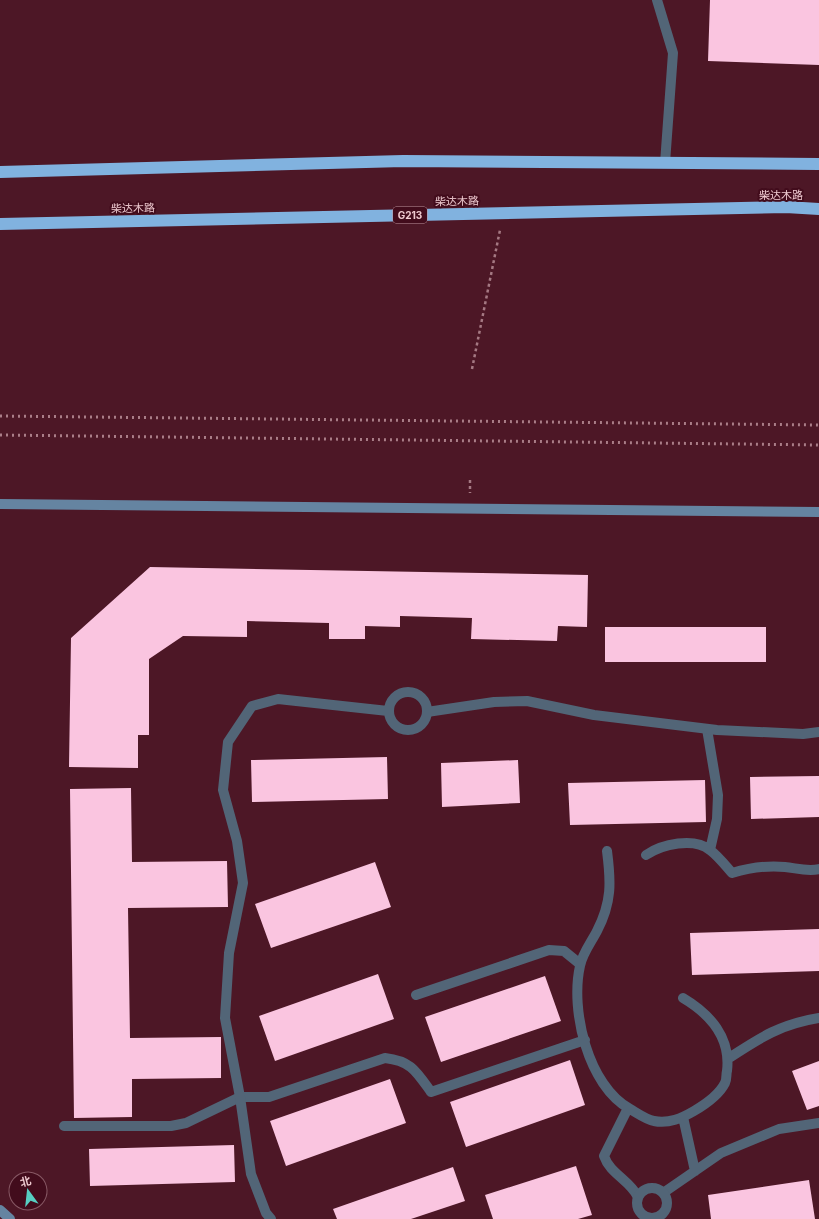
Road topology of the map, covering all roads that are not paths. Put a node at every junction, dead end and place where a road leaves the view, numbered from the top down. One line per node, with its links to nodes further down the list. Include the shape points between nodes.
1 (657, 0): 2 (street, via 673,53)
2 (665, 163): 3 (highway); 4 (highway, via 403,161)
3 (819, 164)
4 (0, 172)
5 (819, 209): 6 (highway, 柴达木路 / G213)
6 (0, 224)
7 (0, 504): 8 (street)
8 (819, 512)
9 (388, 710): 10 (street, via 392,723 410,730 422,724); 10 (street, via 397,695 409,691 424,701); 23 (street, via 278,699 252,706 228,742 224,790 237,841 243,883 229,953 225,1018)
10 (427, 712): 11 (street, via 527,700 594,715)
11 (707, 729): 12 (street, via 803,734); 13 (street, via 718,795)
12 (819, 732)
13 (710, 850): 15 (street, via 697,844 674,844 656,848); 16 (street, via 732,873 749,868)
14 (607, 851): 17 (street, via 611,883 606,908)
15 (646, 855)
16 (819, 869)
17 (580, 964): 18 (street, via 564,951 549,950); 21 (street, via 577,985 581,1027)
18 (416, 995)
19 (683, 998): 22 (street, via 698,1007 711,1021 723,1037)
20 (819, 1018): 22 (street, via 769,1032)
21 (585, 1040): 23 (street, via 430,1092 411,1067 400,1060 385,1058 269,1097); 24 (street, via 599,1079)
22 (729, 1058): 25 (street, via 725,1082 708,1103)
23 (240, 1097): 27 (street, via 186,1123 171,1126); 34 (street, via 251,1174 266,1213)
24 (628, 1108): 25 (street, via 654,1121 673,1121); 30 (street, via 604,1156 608,1165 633,1188)
25 (683, 1117): 28 (street)
26 (819, 1123): 28 (street, via 779,1128 721,1153)
27 (64, 1126)
28 (695, 1171): 29 (street)
29 (663, 1193): 30 (street, via 650,1188); 32 (street, via 666,1197 666,1207 661,1215)
30 (638, 1197): 32 (street, via 639,1212)
31 (0, 1210): 33 (street)
32 (652, 1218)
33 (10, 1219)
34 (271, 1219)

